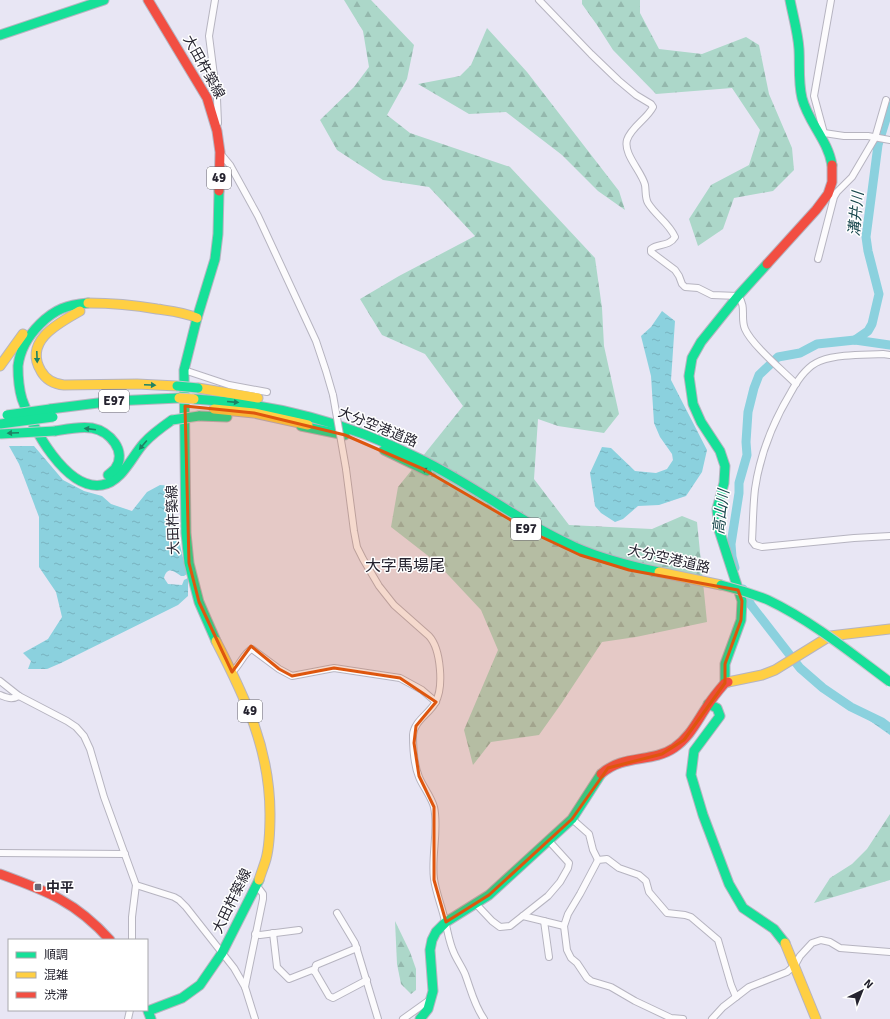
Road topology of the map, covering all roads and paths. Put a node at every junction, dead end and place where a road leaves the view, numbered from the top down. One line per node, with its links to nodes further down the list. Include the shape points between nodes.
1 (104, 0): 7 (main road)
2 (148, 0): 9 (main road, 大田杵築線 / 49, via 207,98)
3 (215, 0): 9 (street, via 209,36 218,118)
4 (539, 0): 16 (street, via 618,80 653,107 626,142 645,185 648,203 674,237 666,244 654,246 651,252 676,270 685,287 698,288 712,295)
5 (790, 0): 10 (main road, via 799,48 802,100 811,120)
6 (831, 0): 10 (street, via 814,96)
7 (0, 35)
8 (886, 100): 11 (street)
9 (217, 131): 13 (main road, 大田杵築線 / 49)
10 (823, 136): 11 (street); 14 (main road, via 833,170)
11 (875, 138): 12 (street); 14 (street, via 852,177)
12 (890, 140)
13 (220, 152): 18 (main road, 大田杵築線 / 49, via 215,259); 40 (street, bridge, via 258,216 313,334 333,395 357,547 379,586 394,605 433,641 440,672)
14 (828, 202): 15 (street); 16 (main road)
15 (818, 258)
16 (738, 296): 22 (street, via 743,305 745,328 759,347); 37 (main road, via 701,342 692,358 690,376 693,404 701,422 720,451 725,466 724,483 717,509 719,530 742,601 741,620 725,664)
17 (77, 307): 18 (main road, via 113,304 187,312); 20 (main road, via 62,306 38,316 24,331); 28 (main road, one-way to 28, bridge, via 54,319 35,334 25,355 23,384 29,406 49,445 70,469 88,480 102,480 116,468 120,453 116,443 104,432 93,428 79,428 55,431); 29 (main road, one-way to 17, bridge, via 266,420 199,416 181,418 172,420 155,432 120,474 110,482 100,486 83,484 64,469 43,442 19,387 22,347 31,333 55,311); 30 (main road, one-way to 30, bridge, via 44,335 38,345 35,354 37,365 51,381 69,385 177,386 254,397 350,425)
18 (197, 318): 21 (main road, 大田杵築線 / 49)
19 (890, 355): 22 (street, via 846,356 819,361)
20 (0, 366)
21 (184, 370): 23 (street, via 230,385); 34 (main road, 大田杵築線 / 49, via 186,533 189,563 199,602)
22 (796, 384): 31 (street, via 772,429 758,470 752,541 762,548)
23 (267, 392)
24 (194, 403): 25 (main road, 大分空港道路 / E97, bridge, via 147,399 102,402); 29 (main road, 大分空港道路 / E97, via 277,417); 30 (main road, 大分空港道路 / E97, one-way to 30, via 245,403 293,412 362,433)
25 (52, 413): 26 (main road, 大分空港道路 / E97, bridge); 27 (main road, 大分空港道路 / E97, bridge)
26 (0, 416)
27 (0, 424)
28 (0, 434)
29 (344, 435): 32 (main road, 大分空港道路 / E97, one-way to 29, via 629,570 580,555 533,533 423,469)
30 (412, 454): 32 (main road, 大分空港道路 / E97, via 445,471 541,530 575,547 612,560)
31 (890, 536)
32 (721, 585): 36 (main road, 大分空港道路 / E97, bridge, via 773,603 793,614 835,641)
33 (890, 628): 37 (main road, via 830,636 762,675)
34 (232, 672): 40 (street, via 238,668 248,650 252,649 292,676 334,668 400,678 422,690); 49 (main road, 大田杵築線 / 49, via 251,714 262,747 270,795 270,833)
35 (0, 682): 39 (street)
36 (890, 682)
37 (725, 683): 41 (main road)
38 (0, 695): 39 (street, via 14,699)
39 (19, 696): 45 (street, via 67,721 84,736)
40 (436, 702): 54 (street, via 418,721 413,733 419,776 434,807 434,880)
41 (708, 704): 42 (main road, via 693,730 672,749 608,768 600,775); 65 (main road, via 717,708 720,716 694,751 691,776 703,815 729,884 743,908 774,929 784,941)
42 (572, 819): 43 (main road); 46 (street, via 589,834)
43 (549, 841): 50 (main road); 52 (street, via 569,863 568,868 548,896)
44 (0, 853): 45 (street)
45 (125, 854): 48 (street)
46 (598, 860): 55 (street); 69 (street, via 607,859 619,868 639,875 646,881 649,892 667,913 691,918 715,936)
47 (0, 874): 59 (main road, via 70,903)
48 (136, 885): 60 (street); 63 (street, via 179,900)
49 (258, 886): 58 (street, via 263,899); 63 (main road, 大田杵築線 / 49)
50 (476, 904): 52 (street, via 500,927 510,926); 54 (main road)
51 (337, 913): 61 (street)
52 (523, 916): 53 (street)
53 (544, 921): 55 (street); 64 (street)
54 (446, 922): 70 (main road, via 436,932 430,950 433,991); 76 (street, via 448,939)
55 (564, 926): 77 (street, via 567,950 591,981 611,987 671,1018)
56 (299, 930): 57 (street)
57 (273, 933): 58 (street); 66 (street, via 277,967 289,979)
58 (255, 934): 68 (street)
59 (109, 939)
60 (132, 939)
61 (357, 948): 66 (street, via 321,962 316,965); 67 (street)
62 (890, 952): 65 (street, via 840,948 821,940 812,943)
63 (222, 953): 68 (street); 71 (main road, 大田杵築線 / 49, via 200,985 182,998)
64 (549, 957)
65 (794, 965): 69 (street, via 787,972 750,987); 79 (main road)
66 (314, 971): 67 (street, via 329,996 333,998)
67 (368, 980): 73 (street)
68 (245, 987): 72 (street)
69 (736, 997): 78 (street)
70 (431, 999): 74 (street); 75 (main road, via 428,1009)
71 (148, 1013)
72 (255, 1019)
73 (378, 1019)
74 (403, 1019)
75 (420, 1019)
76 (484, 1019)
77 (683, 1019)
78 (712, 1019)
79 (816, 1019)

